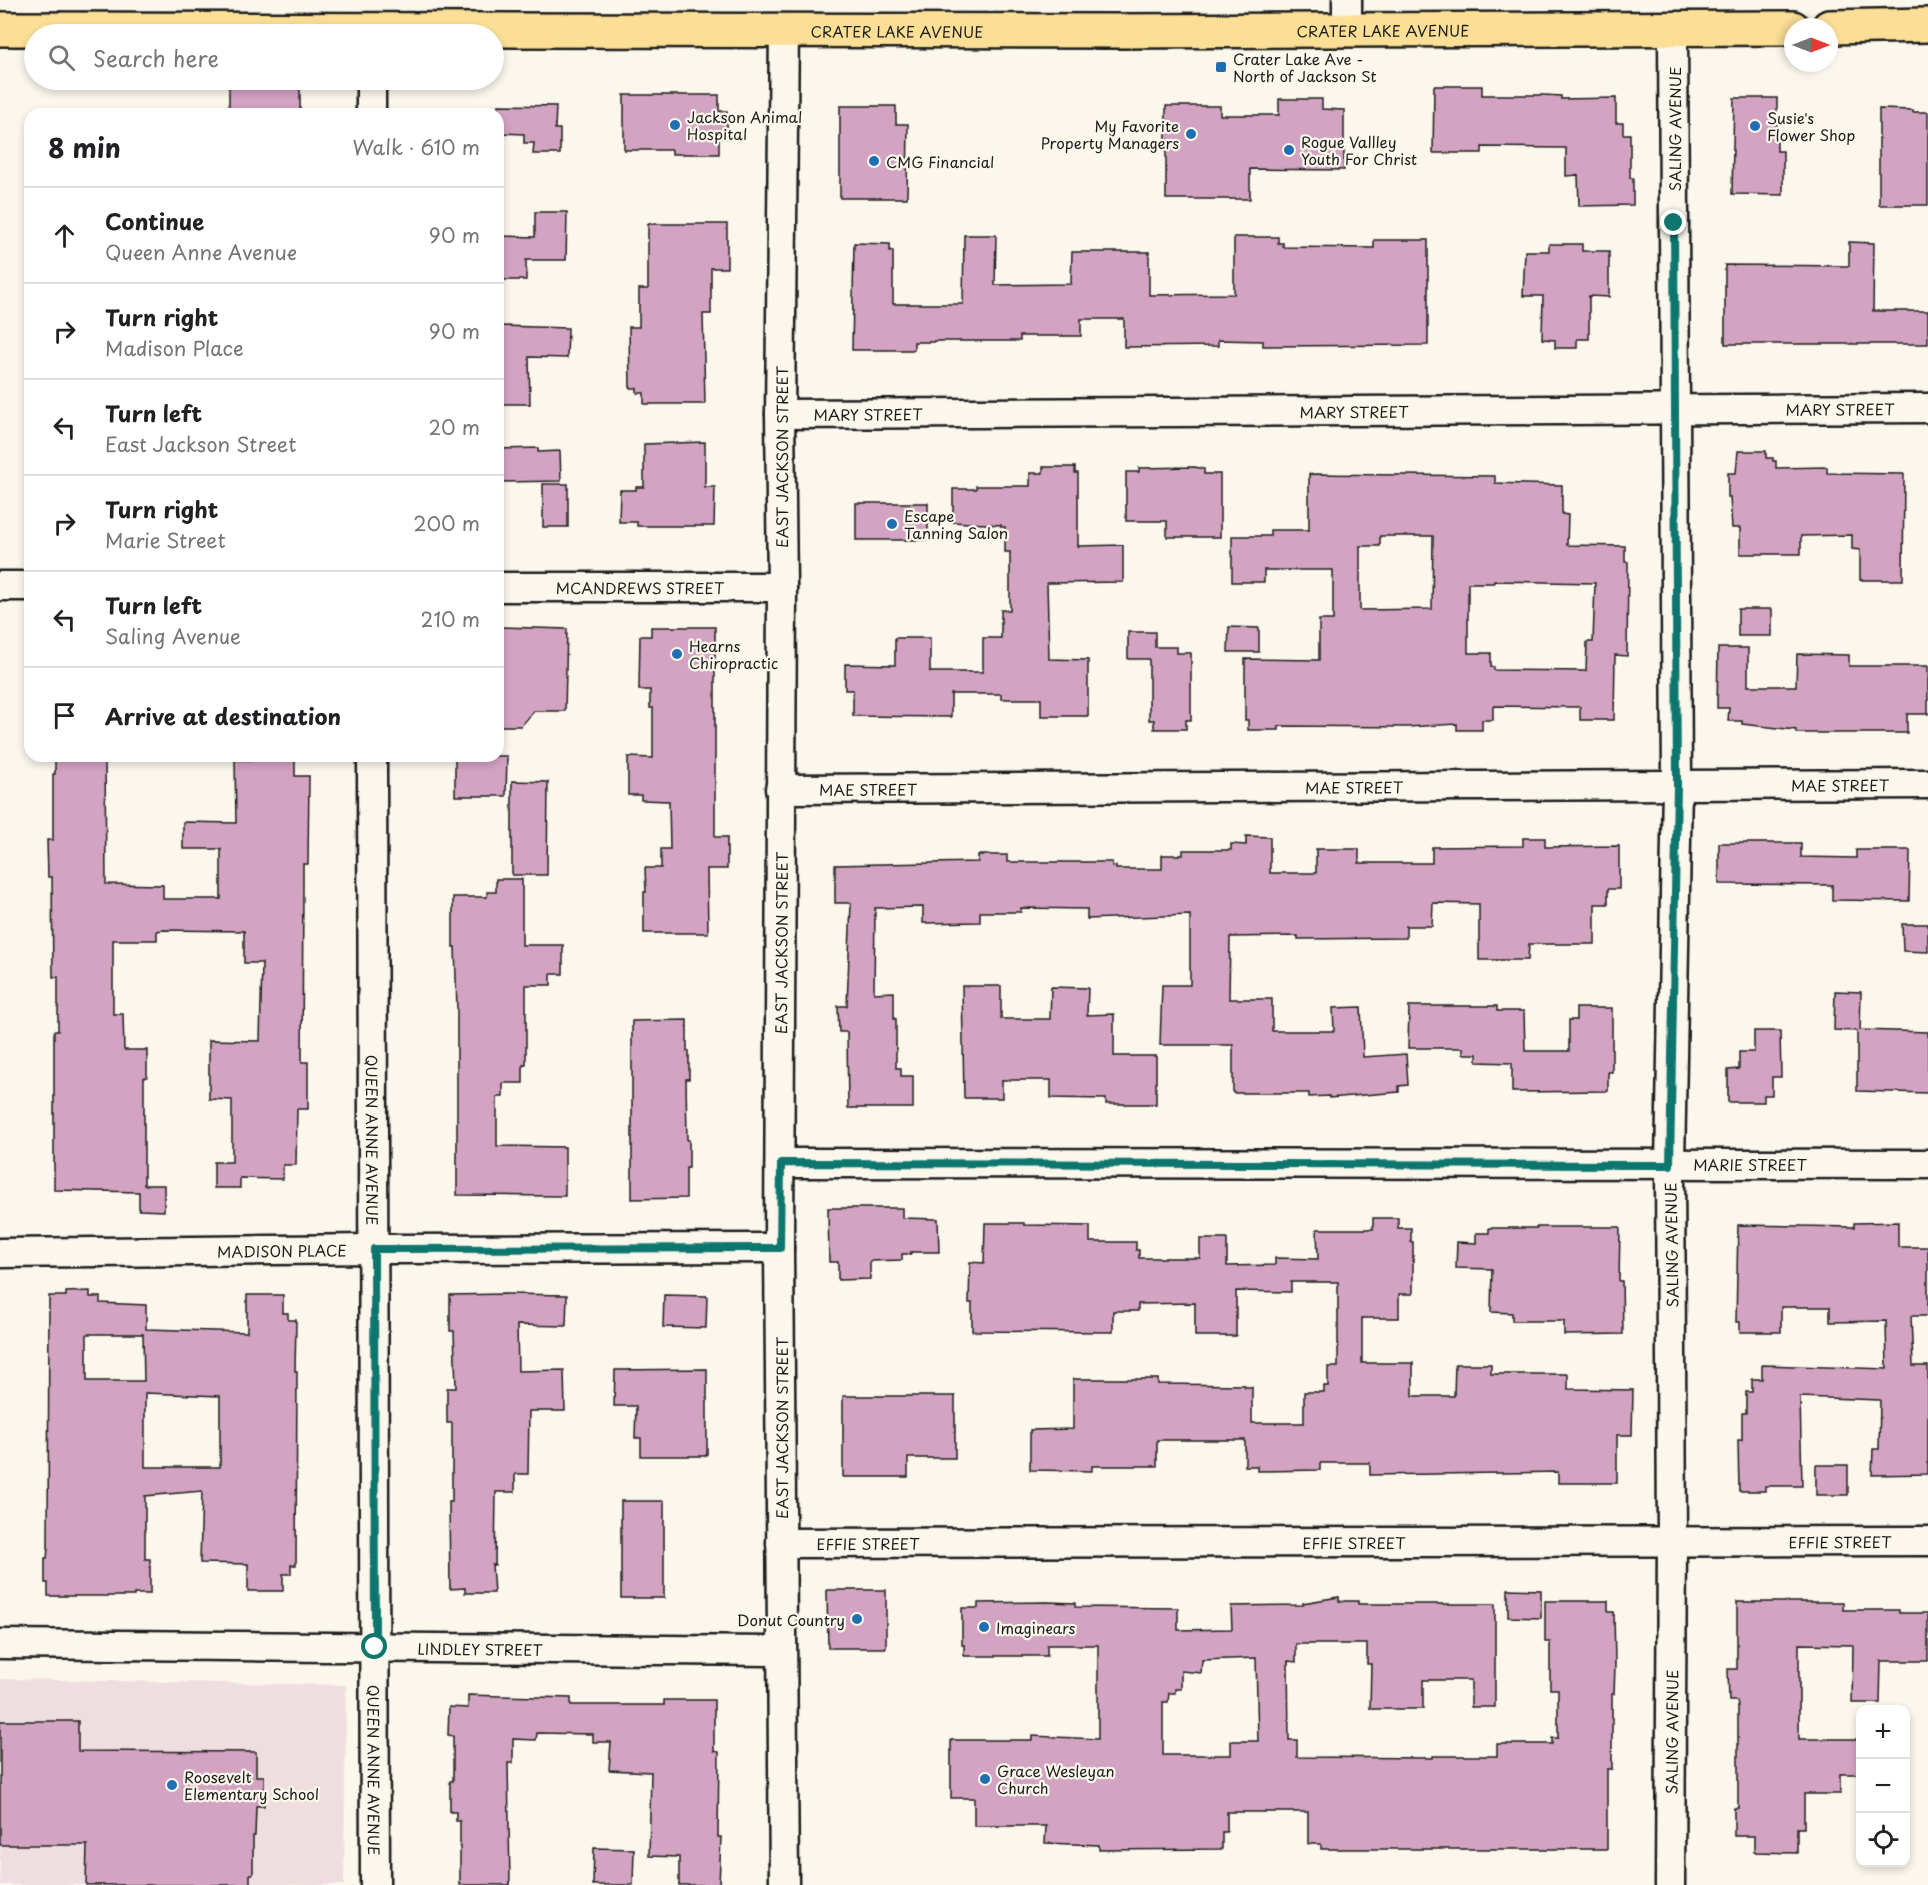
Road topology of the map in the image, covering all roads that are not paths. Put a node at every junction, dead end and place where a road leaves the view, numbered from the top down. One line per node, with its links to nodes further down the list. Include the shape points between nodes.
1 (784, 14): 2 (main road, CRATER LAKE AVENUE); 3 (main road, CRATER LAKE AVENUE); 14 (street, EAST JACKSON STREET)
2 (1347, 15): 9 (main road, CRATER LAKE AVENUE)
3 (504, 26)
4 (1928, 26): 5 (main road)
5 (1838, 27)
6 (1784, 28): 9 (main road, CRATER LAKE AVENUE)
7 (0, 29): 8 (main road, CRATER LAKE AVENUE)
8 (24, 29)
9 (1673, 30): 13 (street, SALING AVENUE)
10 (371, 90): 11 (street)
11 (371, 108)
12 (1928, 408): 13 (street, MARY STREET)
13 (1675, 410): 14 (street, MARY STREET); 21 (street, SALING AVENUE)
14 (780, 414): 18 (street, EAST JACKSON STREET)
15 (0, 586): 16 (street)
16 (24, 586)
17 (504, 586): 18 (street, MCANDREWS STREET)
18 (782, 587): 22 (street, EAST JACKSON STREET)
19 (372, 762): 27 (street, QUEEN ANNE AVENUE)
20 (1928, 784): 21 (street, MAE STREET)
21 (1677, 785): 22 (street, MAE STREET); 25 (street, SALING AVENUE)
22 (780, 789): 23 (street, EAST JACKSON STREET)
23 (781, 1163): 25 (street, MARIE STREET); 26 (street, EAST JACKSON STREET)
24 (1928, 1164): 25 (street, MARIE STREET)
25 (1670, 1165): 29 (street, SALING AVENUE)
26 (780, 1248): 27 (street, MADISON PLACE); 31 (street, EAST JACKSON STREET)
27 (374, 1249): 28 (street, MADISON PLACE); 33 (street, QUEEN ANNE AVENUE)
28 (0, 1253)
29 (1672, 1541): 30 (street, EFFIE STREET); 31 (street, EFFIE STREET); 37 (street, SALING AVENUE)
30 (1928, 1541)
31 (781, 1543): 34 (street, EAST JACKSON STREET)
32 (0, 1644): 33 (street, LINDLEY STREET)
33 (375, 1647): 34 (street, LINDLEY STREET); 35 (street, QUEEN ANNE AVENUE)
34 (782, 1651): 36 (street, EAST JACKSON STREET)
35 (375, 1885)
36 (784, 1885)
37 (1670, 1885)

